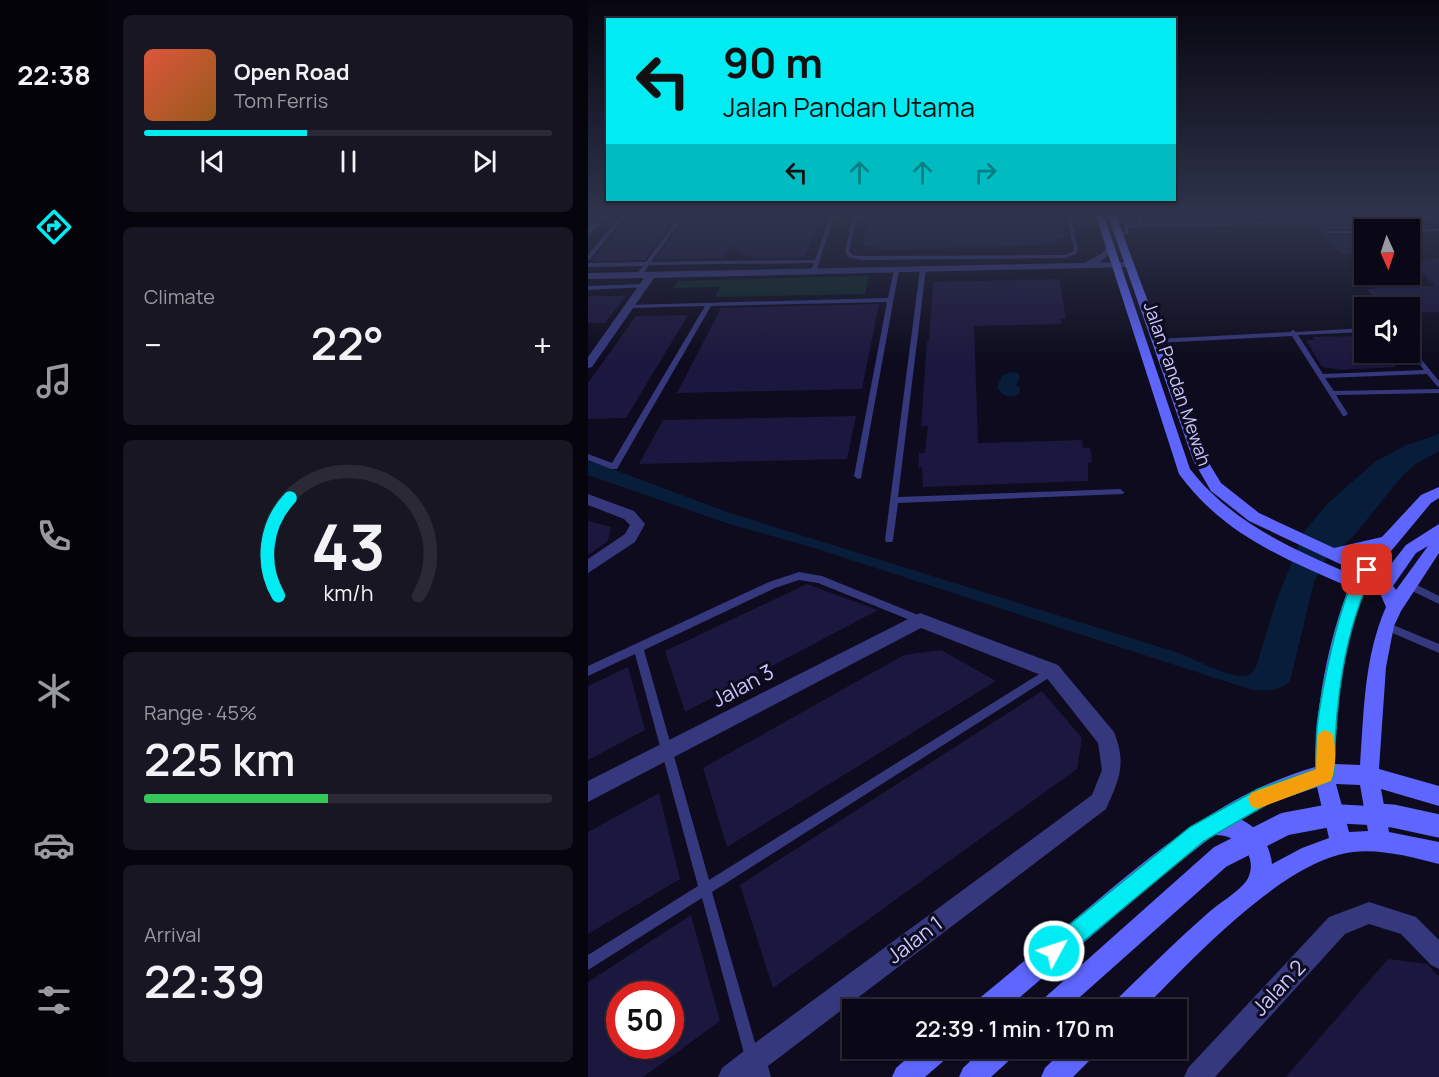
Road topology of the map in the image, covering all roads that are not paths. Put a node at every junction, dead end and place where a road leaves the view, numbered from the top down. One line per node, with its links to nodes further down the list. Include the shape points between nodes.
1 (689, 263): 6 (lane)
2 (816, 263): 11 (lane)
3 (998, 263): 12 (street)
4 (1007, 263): 9 (street)
5 (1090, 263): 9 (street)
6 (647, 264): 7 (lane); 13 (lane)
7 (588, 265)
8 (1123, 265): 9 (street); 23 (main road, Jalan Pandan Mewah); 44 (main road, Jalan Pandan Mewah, via 1184,471 1193,486 1219,513)
9 (1085, 266)
10 (896, 270): 11 (street); 12 (street); 18 (lane)
11 (813, 272): 14 (street)
12 (922, 274): 37 (lane)
13 (639, 275): 14 (street); 15 (street)
14 (651, 275): 16 (street)
15 (588, 276)
16 (643, 286): 17 (lane); 20 (street)
17 (588, 288)
18 (890, 300): 19 (lane); 33 (lane)
19 (709, 304): 20 (lane); 32 (lane, via 614,467)
20 (630, 306): 25 (street)
21 (1354, 330): 22 (lane)
22 (1293, 332): 23 (lane); 27 (lane)
23 (1156, 339): 42 (main road, Jalan Pandan Mewah, via 1200,460 1216,487 1254,517)
24 (1420, 362): 26 (lane)
25 (588, 365)
26 (1428, 372): 27 (lane); 28 (lane)
27 (1321, 376): 30 (lane)
28 (1439, 386)
29 (1439, 391): 30 (lane)
30 (1332, 393): 31 (lane)
31 (1345, 414)
32 (588, 457)
33 (858, 476)
34 (1120, 492): 37 (lane)
35 (1439, 492): 40 (main road, via 1426,499)
36 (588, 500): 43 (street, via 629,515 639,524 630,538)
37 (894, 500): 39 (lane)
38 (1439, 530): 46 (main road, via 1411,549)
39 (889, 540)
40 (1390, 541): 42 (main road); 45 (main road)
41 (1439, 541): 47 (main road)
42 (1334, 554): 45 (main road, Jalan Pandan Mewah)
43 (588, 567)
44 (1327, 570): 45 (main road, Jalan Pandan Mewah); 50 (main road, via 1346,595)
45 (1363, 577): 46 (main road); 50 (main road)
46 (1384, 585): 49 (main road)
47 (1409, 585): 48 (lane); 49 (main road)
48 (1439, 600)
49 (1394, 607): 52 (main road)
50 (1348, 615): 58 (main road, via 1326,727)
51 (920, 620): 53 (lane, via 819,579 799,576); 55 (street); 57 (street, Jalan 3)
52 (1386, 626): 54 (lane); 59 (main road, via 1377,667)
53 (639, 647): 56 (lane); 57 (lane)
54 (1439, 649)
55 (1052, 670): 68 (lane); 77 (street, Jalan 1, via 1107,739 1112,770 1099,802)
56 (588, 671)
57 (667, 751): 60 (street, Jalan 3); 68 (lane)
58 (1324, 775): 59 (main road); 62 (main road, via 1265,795); 65 (main road)
59 (1369, 777): 61 (main road); 64 (main road)
60 (588, 792)
61 (1439, 796)
62 (1210, 825): 67 (main road, via 1225,823 1255,842 1261,871); 71 (main road)
63 (1439, 826): 72 (main road, bridge, via 1393,816 1341,814 1285,824 1221,856)
64 (1380, 842): 65 (main road); 66 (main road)
65 (1341, 844): 67 (main road, via 1306,858)
66 (1439, 852)
67 (1254, 889): 73 (main road)
68 (706, 891): 70 (lane); 77 (lane)
69 (1439, 957): 82 (street, Jalan 2, via 1408,925 1369,913 1337,925)
70 (588, 963)
71 (998, 999)
72 (1060, 999)
73 (1135, 999)
74 (926, 1059): 79 (main road)
75 (992, 1059): 80 (main road)
76 (1072, 1059): 81 (main road)
77 (756, 1069): 78 (street, Jalan 1)
78 (731, 1077)
79 (905, 1077)
80 (972, 1077)
81 (1054, 1077)
82 (1197, 1077)

